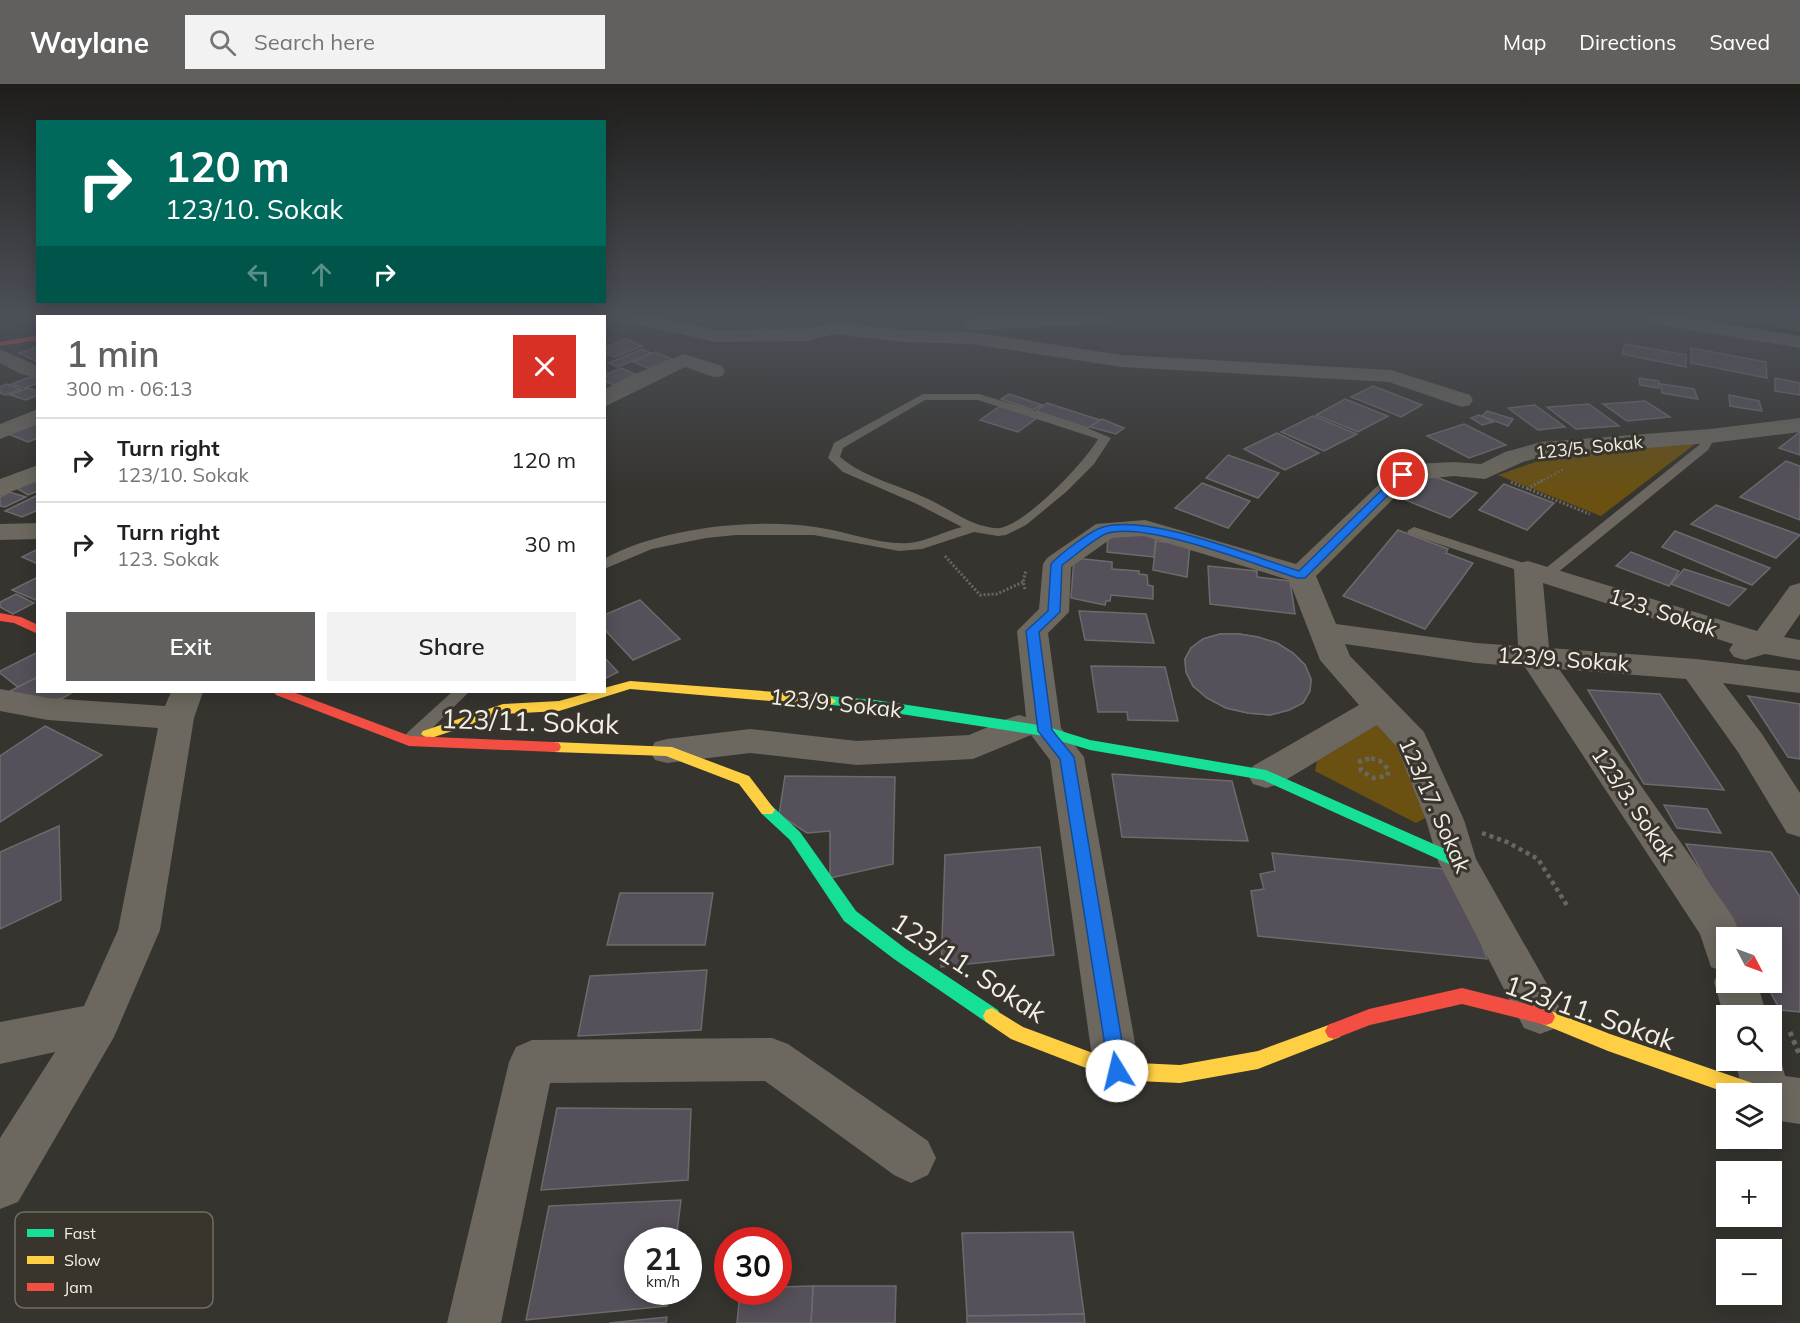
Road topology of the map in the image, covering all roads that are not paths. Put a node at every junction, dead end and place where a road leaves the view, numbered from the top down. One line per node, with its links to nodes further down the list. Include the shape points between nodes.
1 (649, 376): 3 (street)
2 (1388, 376): 4 (street)
3 (606, 399)
4 (1462, 400)
5 (36, 417): 7 (street)
6 (1800, 425): 8 (street, 123/5. Sokak)
7 (0, 432)
8 (1710, 436): 16 (lane, via 1704,447 1610,523); 17 (street, 123/5. Sokak, via 1541,449 1485,472 1414,471 1403,475)
9 (36, 473): 10 (street)
10 (0, 488)
11 (975, 528): 11 (lane, via 847,469 834,458 838,446 923,397 979,397 1105,438 1090,461 1031,516 1002,532); 15 (lane, via 907,547 812,531 729,532 638,549)
12 (36, 531): 14 (street)
13 (1414, 531): 16 (lane)
14 (0, 532)
15 (606, 563)
16 (1537, 572): 22 (street, 123. Sokak); 24 (street)
17 (1301, 575): 21 (street, 123/17. Sokak); 34 (street, via 1160,531 1105,530 1057,564 1054,612 1032,631)
18 (1800, 592): 22 (street)
19 (0, 617): 20 (street)
20 (36, 629)
21 (1326, 632): 24 (street, 123/9. Sokak); 33 (street, 123/17. Sokak, via 1336,660)
22 (1764, 644): 23 (street, 123. Sokak); 25 (street)
23 (1800, 650)
24 (1534, 657): 25 (street, 123/9. Sokak); 40 (street, 123/3. Sokak)
25 (1696, 669): 26 (street, 123/9. Sokak); 38 (street, via 1750,743)
26 (1800, 682)
27 (606, 692): 34 (street, 123/9. Sokak, via 630,685 875,705)
28 (284, 693): 35 (street, 123/11. Sokak)
29 (460, 693): 35 (lane)
30 (603, 693): 35 (street, 123/9. Sokak, via 560,706 503,709)
31 (0, 700): 32 (street, via 48,710)
32 (182, 705): 42 (street, via 139,930)
33 (1382, 707): 37 (street); 39 (street, 123/17. Sokak, via 1412,741 1445,820)
34 (1032, 729): 36 (street, via 973,747 857,753 750,741); 37 (street, 123/9. Sokak, via 1090,745); 44 (street, via 1067,757)
35 (409, 741): 36 (street, 123/11. Sokak)
36 (667, 751): 44 (street, 123/11. Sokak, via 744,780 763,806 795,836 850,916 900,954 1017,1033)
37 (1266, 775): 39 (street, 123/9. Sokak)
38 (1800, 823)
39 (1457, 861): 41 (street, 123/17. Sokak)
40 (1718, 927)
41 (1540, 1014): 44 (street, 123/11. Sokak, via 1462,996 1369,1017 1258,1060 1180,1074); 45 (street, 123/11. Sokak)
42 (98, 1023): 43 (street); 49 (street)
43 (0, 1043)
44 (1117, 1071)
45 (1726, 1083)
46 (1782, 1098): 47 (street)
47 (1800, 1101)
48 (911, 1158): 50 (street, via 772,1059 532,1062)
49 (0, 1184)
50 (474, 1323)

